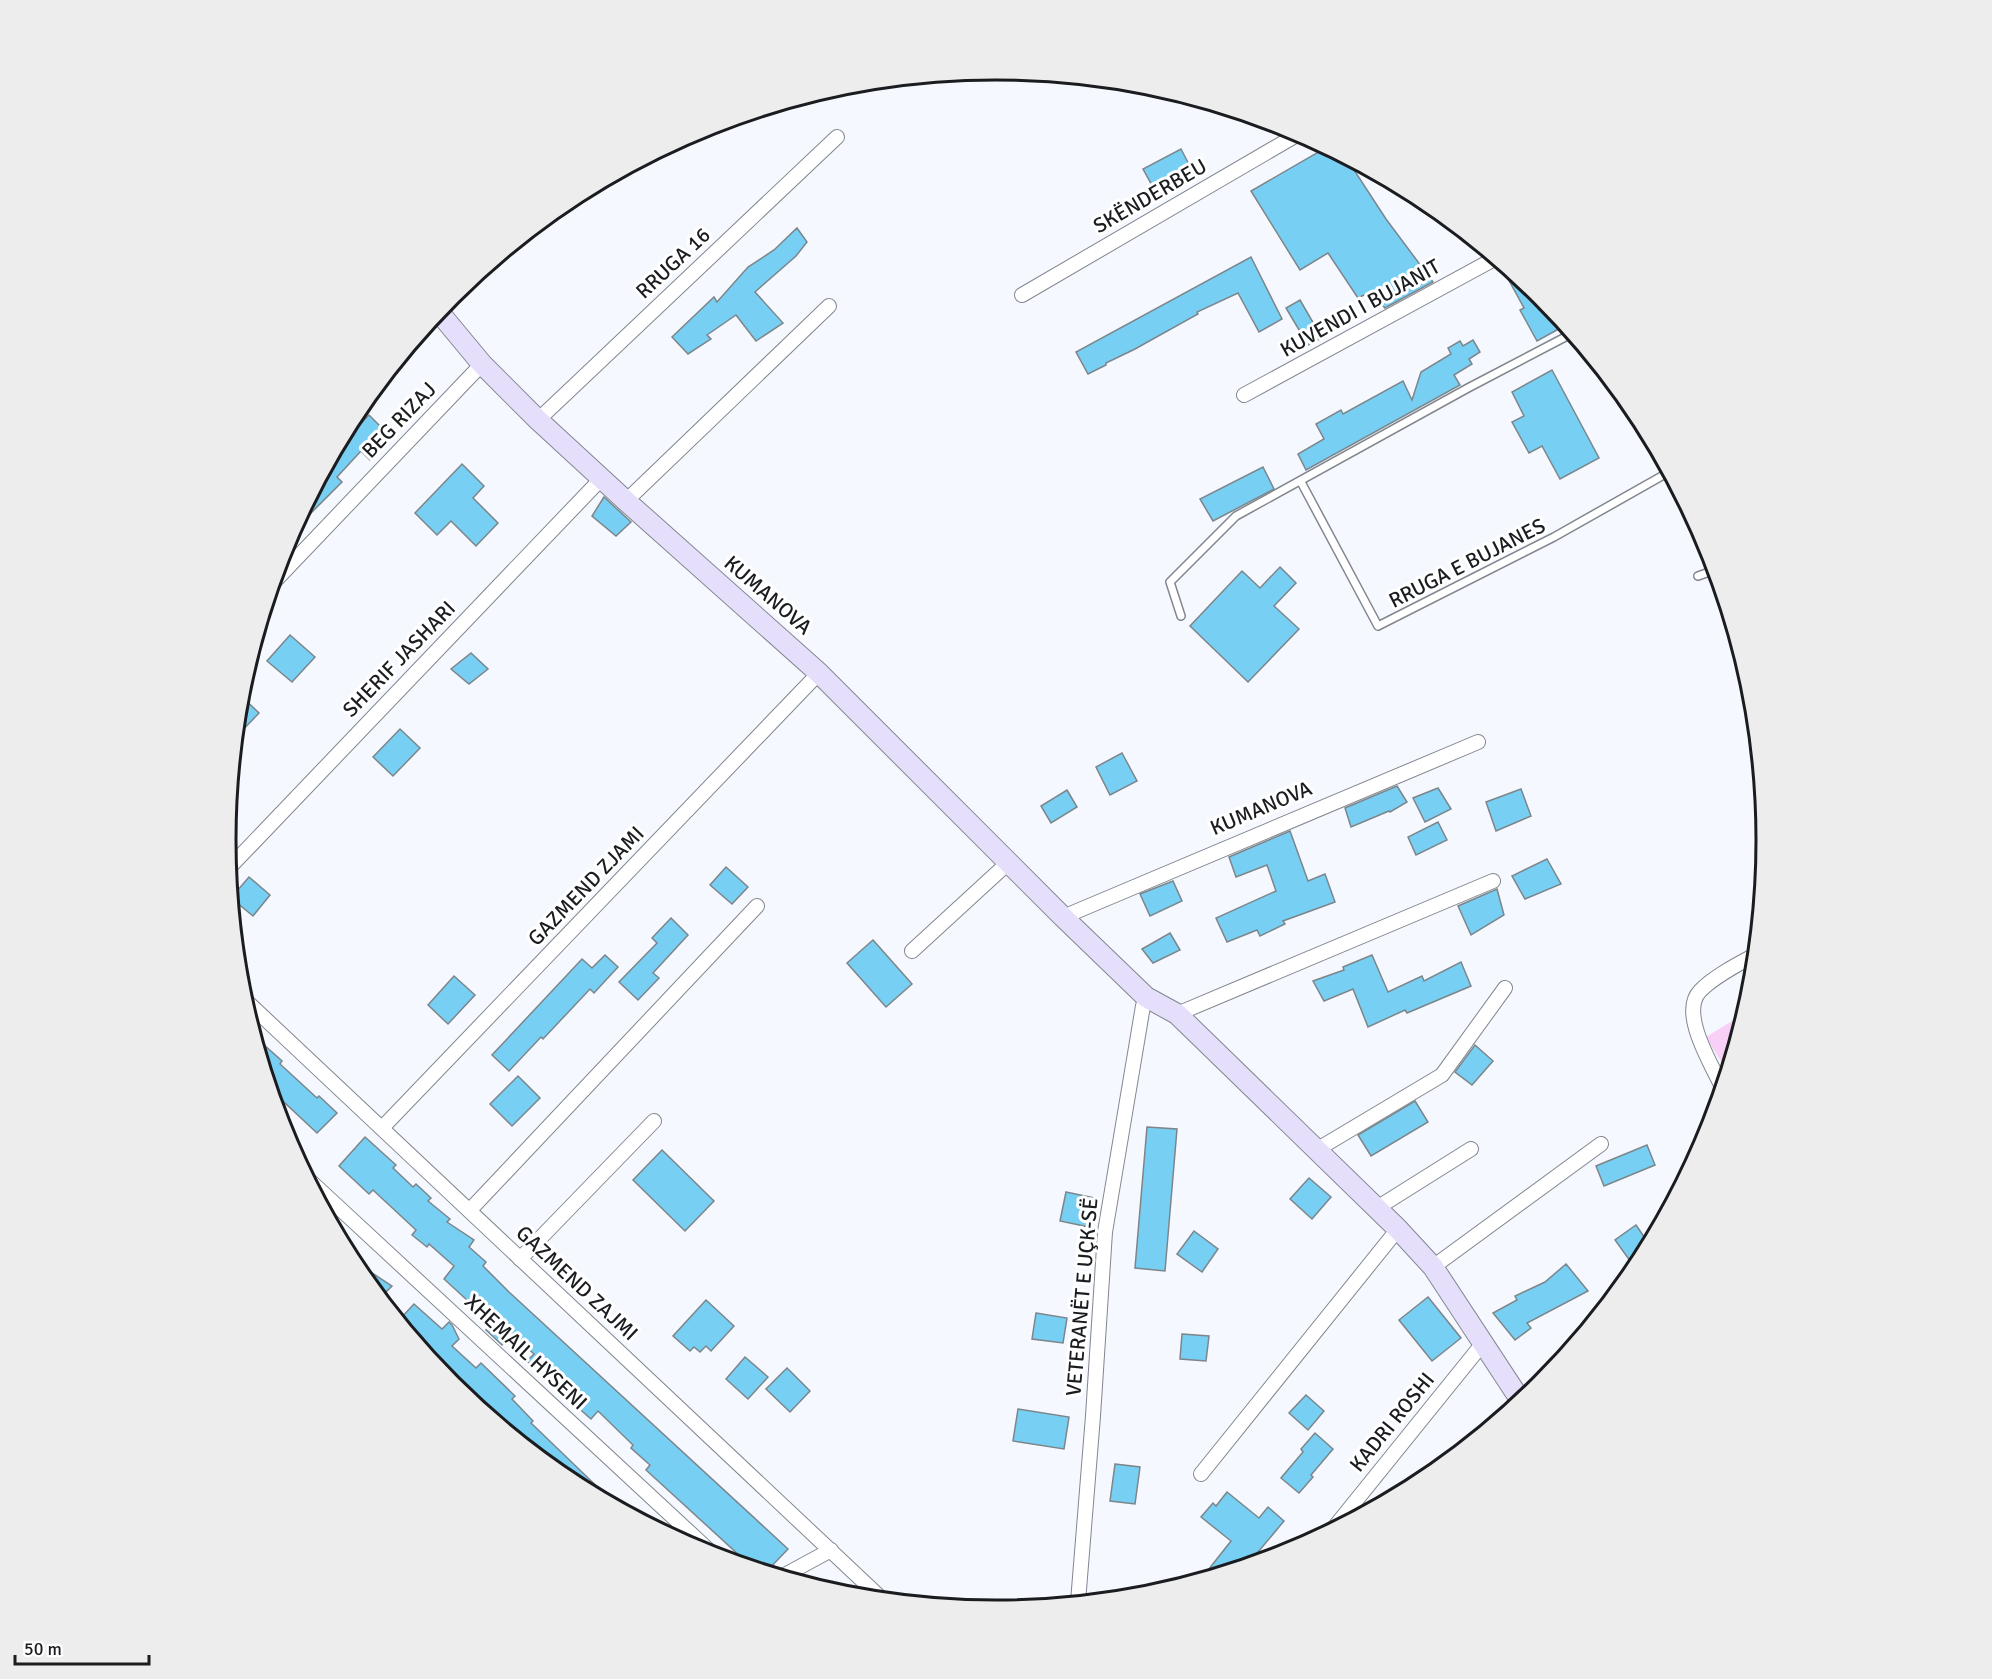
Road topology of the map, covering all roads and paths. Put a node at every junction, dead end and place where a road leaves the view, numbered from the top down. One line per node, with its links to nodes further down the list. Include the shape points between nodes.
1 (837, 137): 10 (street, RRUGA 16)
2 (1289, 138): 4 (street, SKËNDERBEU)
3 (1489, 262): 9 (street, KUVENDI I BUJANIT)
4 (1022, 295)
5 (829, 306): 14 (street)
6 (444, 318): 8 (main road, KUMANOVA)
7 (1566, 337): 13 (lane)
8 (482, 364): 10 (main road, KUMANOVA); 15 (street, BEG RIZAJ)
9 (1244, 395)
10 (538, 420): 12 (main road, KUMANOVA)
11 (1663, 476): 13 (lane, RRUGA E BUJANES, via 1554,537 1378,626)
12 (601, 479): 14 (main road, KUMANOVA); 21 (street, SHERIF JASHARI)
13 (1301, 482): 18 (lane, via 1236,516 1170,582)
14 (626, 501): 19 (main road, KUMANOVA)
15 (286, 569)
16 (1707, 573): 17 (lane)
17 (1698, 576)
18 (1181, 616)
19 (819, 673): 22 (main road, KUMANOVA); 34 (street, GAZMEND ZJAMI)
20 (1478, 742): 25 (street, KUMANOVA)
21 (237, 860)
22 (1009, 862): 25 (main road, KUMANOVA); 26 (street)
23 (1493, 881): 31 (street)
24 (757, 906): 40 (street)
25 (1063, 917): 29 (main road, KUMANOVA)
26 (912, 951)
27 (1746, 960): 32 (street, via 1700,990 1694,999 1697,1034)
28 (1505, 988): 36 (street, via 1442,1075)
29 (1146, 997): 31 (main road, KUMANOVA); 52 (street, VETERANËT E UÇK-SË, via 1105,1232)
30 (256, 1010): 34 (street, GAZMEND ZAJMI)
31 (1177, 1014): 36 (main road, KUMANOVA)
32 (1718, 1078)
33 (654, 1121): 42 (street)
34 (382, 1128): 40 (street, GAZMEND ZAJMI)
35 (1601, 1144): 43 (street)
36 (1318, 1149): 39 (main road, KUMANOVA)
37 (1471, 1149): 39 (street)
38 (324, 1194): 48 (street, XHEMAIL HYSENI)
39 (1377, 1208): 41 (main road, KUMANOVA)
40 (470, 1210): 42 (street, GAZMEND ZAJMI)
41 (1398, 1229): 43 (main road, KUMANOVA); 46 (street)
42 (520, 1259): 49 (street, GAZMEND ZAJMI)
43 (1432, 1267): 44 (main road, KUMANOVA)
44 (1484, 1342): 45 (main road, KUMANOVA); 47 (street, KADRI ROSHI)
45 (1516, 1393)
46 (1201, 1474)
47 (1345, 1514)
48 (695, 1537)
49 (831, 1550): 50 (street); 51 (street, GAZMEND ZAJMI)
50 (791, 1572)
51 (871, 1589)
52 (1079, 1595)

